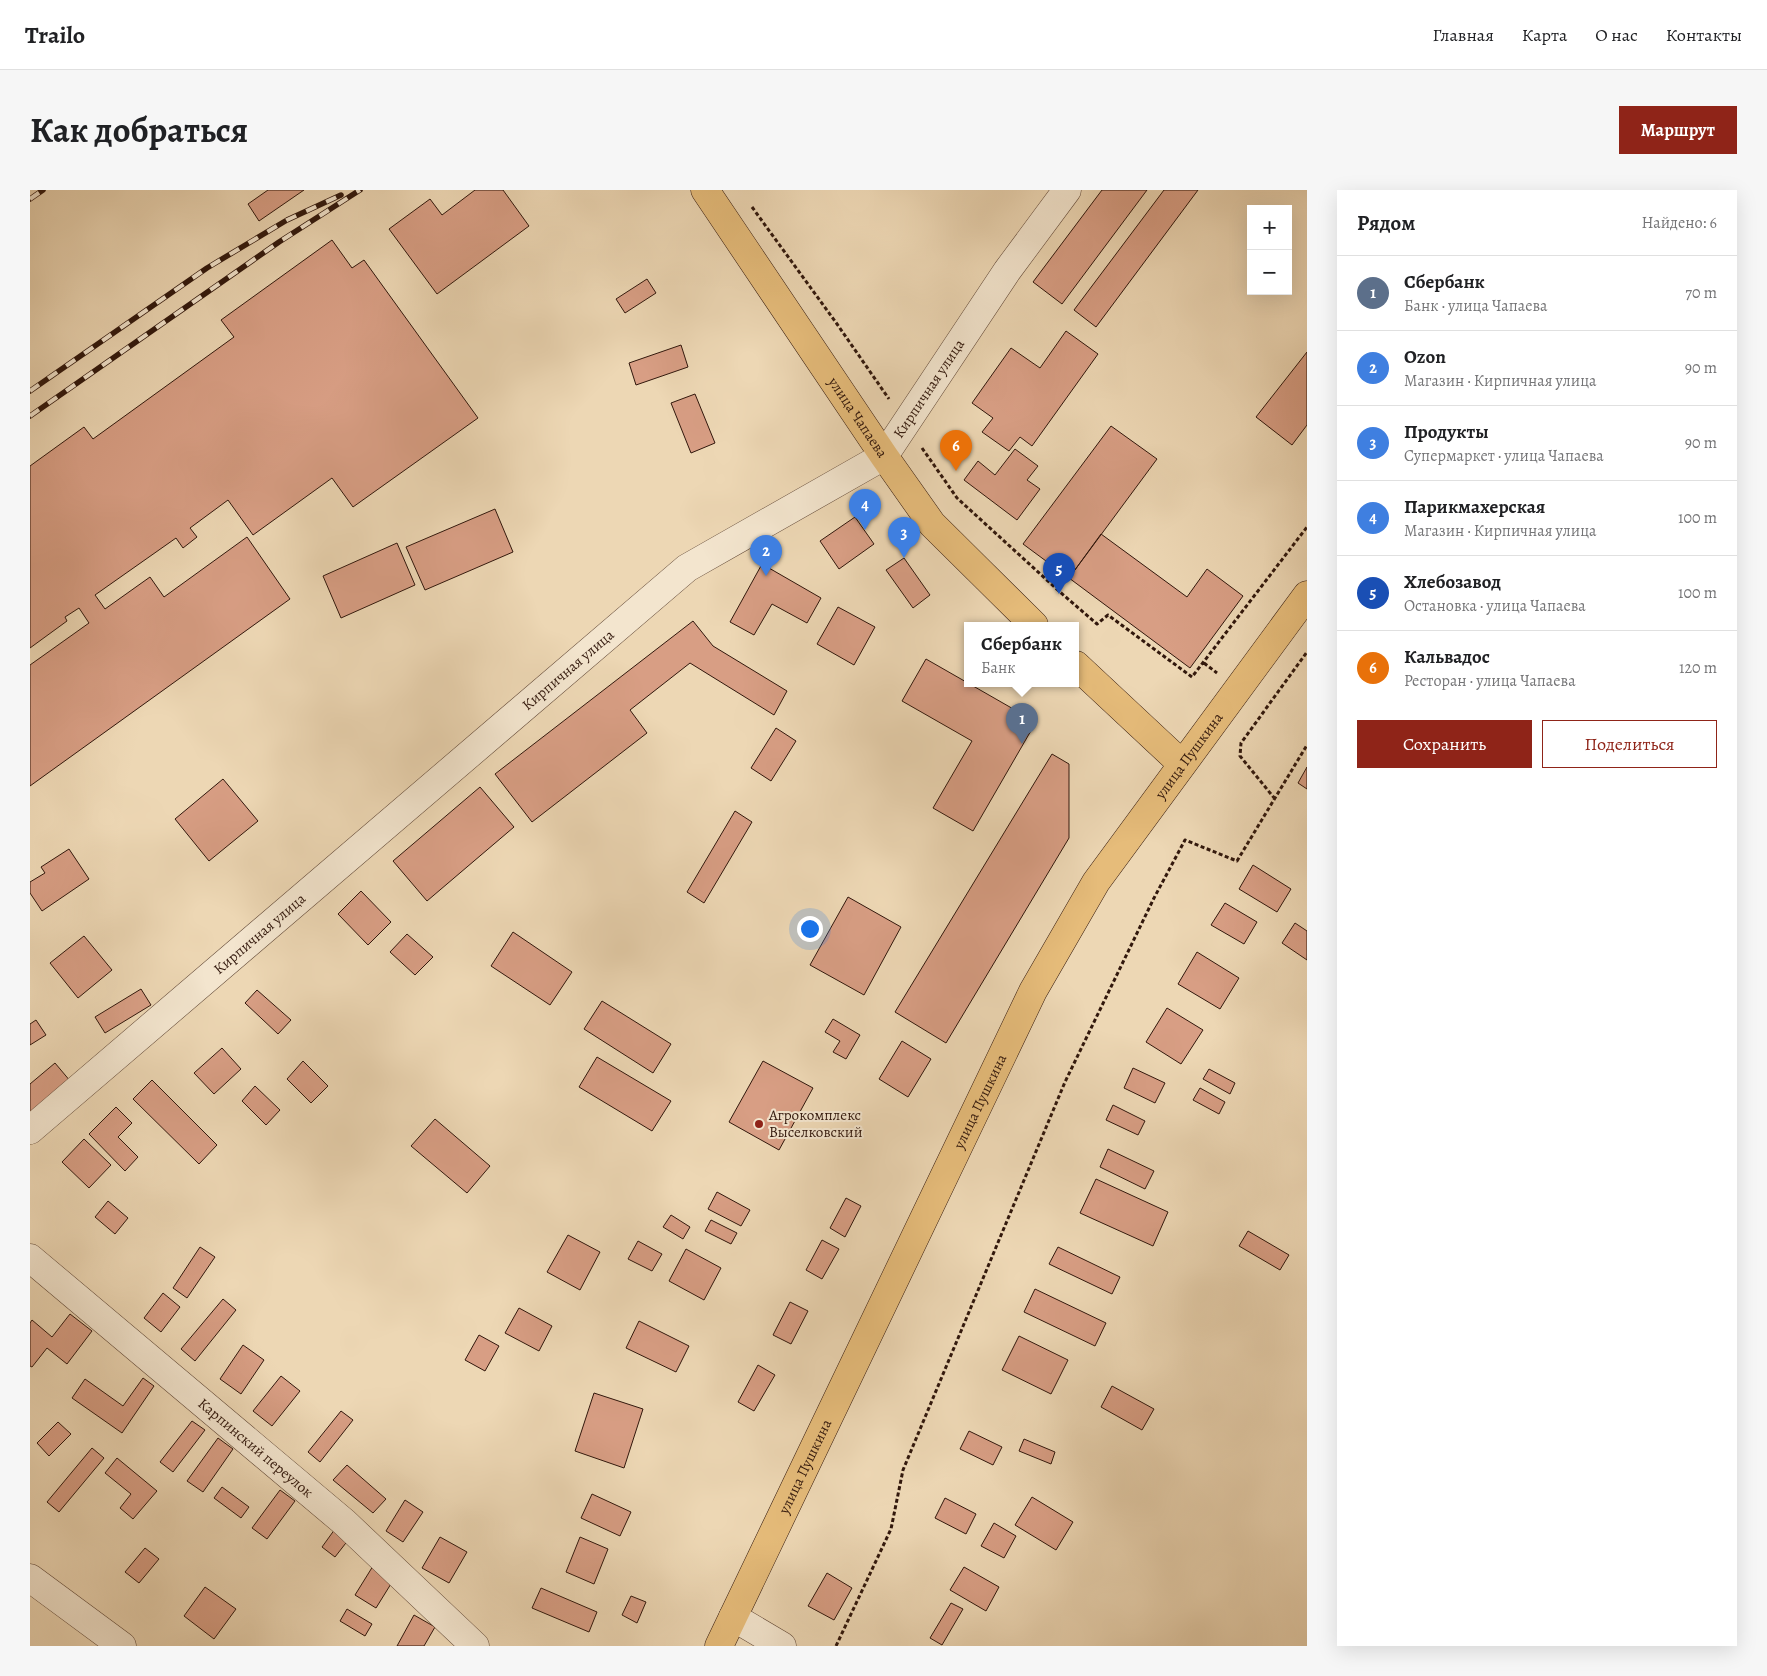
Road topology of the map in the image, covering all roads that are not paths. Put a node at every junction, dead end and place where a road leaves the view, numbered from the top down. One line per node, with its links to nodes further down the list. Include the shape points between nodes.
1 (705, 190): 3 (main road, улица Чапаева)
2 (1067, 190): 3 (street, Кирпичная улица, via 1007,271)
3 (884, 456): 5 (main road, улица Чапаева, via 932,524); 8 (street, Кирпичная улица, via 687,568)
4 (1307, 596): 7 (main road, улица Пушкина)
5 (1031, 622)
6 (1079, 668): 7 (main road)
7 (1182, 764): 11 (main road, улица Пушкина, via 1096,882 1033,991)
8 (30, 1130)
9 (30, 1258): 13 (street, Карпинский переулок, via 344,1522)
10 (30, 1578): 12 (street)
11 (733, 1617): 14 (main road, улица Пушкина); 15 (street)
12 (122, 1646)
13 (475, 1646)
14 (719, 1646)
15 (782, 1646)

